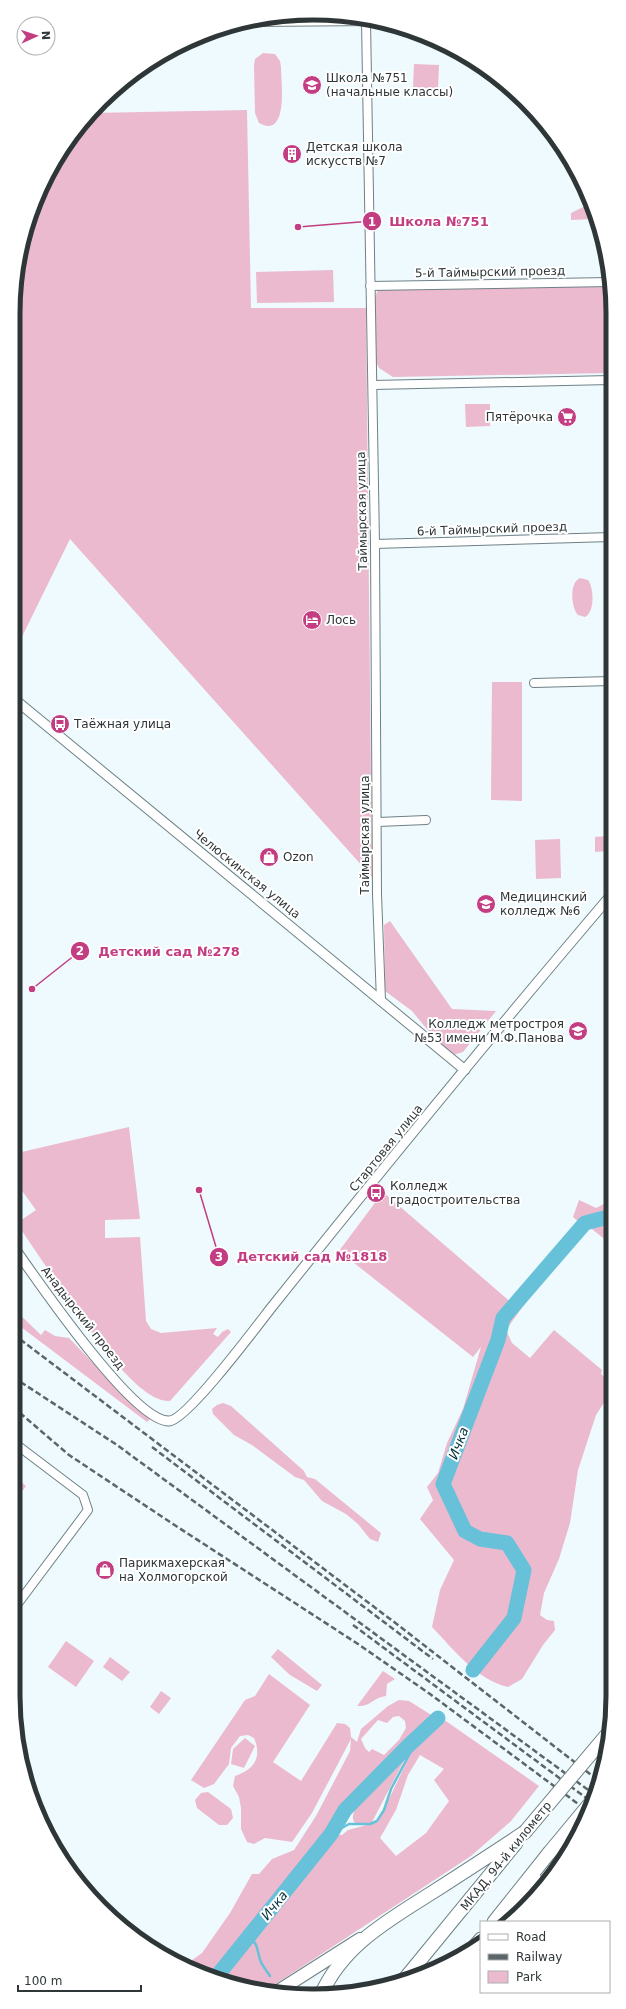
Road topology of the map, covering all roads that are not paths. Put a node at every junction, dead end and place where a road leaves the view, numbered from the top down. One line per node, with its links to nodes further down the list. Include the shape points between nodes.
1 (334, 21): 2 (street)
2 (288, 22)
3 (366, 25): 5 (street, Таймырская улица)
4 (604, 282): 5 (street, 5-й Таймырский проезд)
5 (370, 286): 7 (street, Таймырская улица)
6 (606, 380): 7 (street)
7 (373, 385): 9 (street, Таймырская улица)
8 (606, 537): 9 (street, 6-й Таймырский проезд)
9 (375, 544): 14 (street, Таймырская улица)
10 (606, 681): 11 (street)
11 (534, 683)
12 (20, 704): 16 (street, Челюскинская улица)
13 (426, 820): 14 (street)
14 (378, 822): 16 (street, Таймырская улица, via 377,894)
15 (606, 901): 17 (street, Стартовая улица)
16 (381, 1001): 17 (street, Челюскинская улица)
17 (465, 1070): 19 (street, Стартовая улица, via 247,1339)
18 (20, 1256): 19 (street, Анадырский проезд, via 54,1306 105,1370 158,1418 169,1421)
19 (179, 1417)
20 (20, 1447): 21 (street, via 83,1495 88,1510)
21 (20, 1601)
22 (602, 1741): 24 (highway, МКАД, 94-й километр, bridge)
23 (581, 1814): 25 (highway, bridge)
24 (525, 1832): 28 (highway); 29 (highway, МКАД, 94-й километр)
25 (549, 1853): 26 (main road); 27 (highway)
26 (520, 1903)
27 (495, 1921)
28 (372, 1932): 30 (main road); 31 (highway, via 332,1972)
29 (411, 1972)
30 (286, 1987)
31 (324, 1988)

